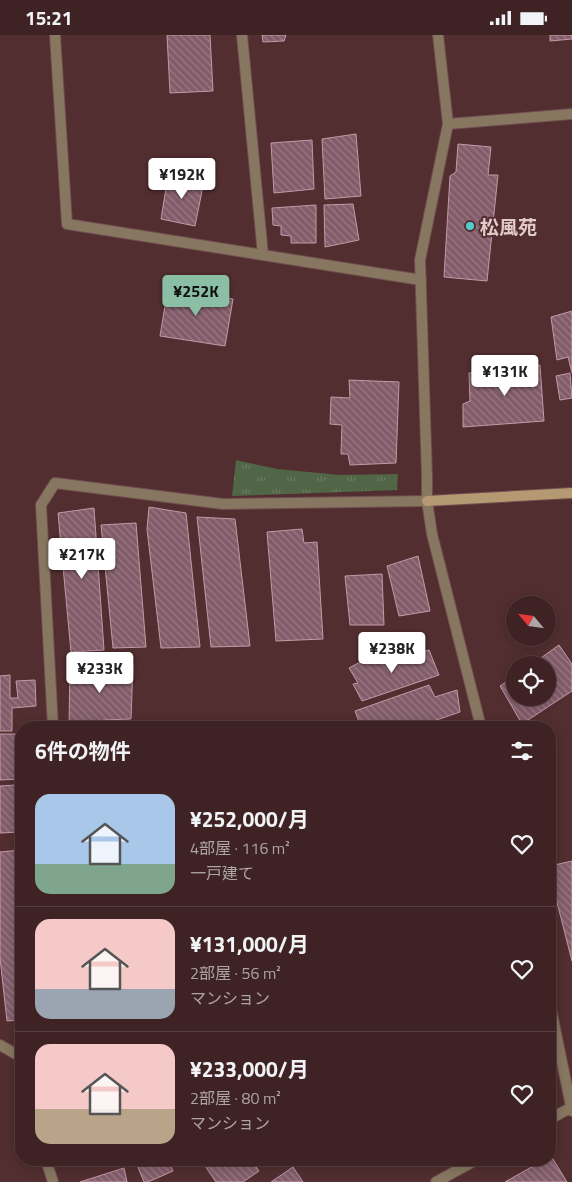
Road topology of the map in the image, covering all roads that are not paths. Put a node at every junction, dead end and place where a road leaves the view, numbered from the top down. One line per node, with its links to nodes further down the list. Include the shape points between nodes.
1 (56, 35): 6 (street, via 67,224)
2 (242, 35): 6 (street)
3 (438, 35): 5 (street)
4 (572, 114): 5 (street)
5 (448, 124): 7 (street, via 420,260)
6 (263, 255): 7 (street)
7 (421, 280): 9 (street)
8 (572, 493): 9 (street)
9 (427, 501): 10 (street, via 223,504 55,483 41,505); 11 (street, via 432,534)
10 (53, 721)
11 (479, 721)
12 (556, 1028): 15 (street)
13 (0, 1045): 14 (street)
14 (15, 1054)
15 (571, 1109): 16 (street)
16 (556, 1116)
17 (48, 1166): 19 (street)
18 (465, 1166): 20 (street)
19 (53, 1182)
20 (436, 1182)

